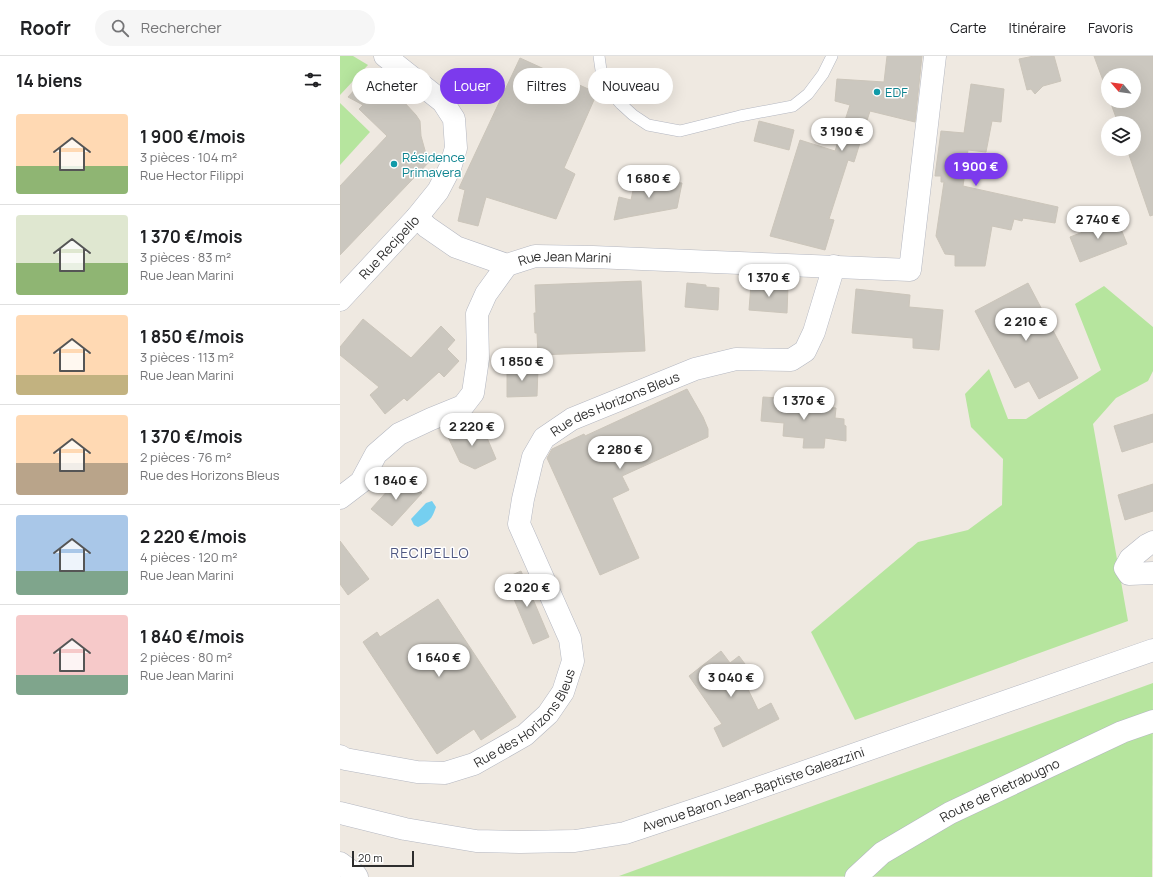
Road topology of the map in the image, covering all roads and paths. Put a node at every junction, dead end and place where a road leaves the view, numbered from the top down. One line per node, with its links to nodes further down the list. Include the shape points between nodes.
1 (385, 56): 5 (street, via 443,102 454,119 456,148 450,168 438,191)
2 (599, 56): 3 (lane, via 601,70 613,95 633,115 648,125 680,130 793,106 808,94 823,74)
3 (832, 56)
4 (935, 56): 7 (street, Rue Jean Marini, via 910,270)
5 (417, 217): 6 (street, Rue Recipello, via 456,247); 8 (street, Rue Recipello)
6 (507, 265): 7 (street, Rue Jean Marini, via 535,256); 9 (street, Rue Jean Marini, via 486,294 477,314 478,359 473,392 463,406 399,434 376,454 361,482)
7 (834, 266): 14 (street, Rue des Horizons Bleus, via 814,332 805,351 791,360 736,359 695,369 572,420 544,438 533,457 522,499 519,524 570,639 573,661 563,692 548,714 525,735 474,764 445,773 417,772)
8 (340, 300)
9 (340, 498)
10 (1153, 542): 11 (street, via 1130,558 1126,568 1129,574)
11 (1153, 573)
12 (1153, 650): 15 (street, Avenue Baron Jean-Baptiste Galeazzini, via 626,833 575,841 476,841 405,829)
13 (1153, 722): 18 (street, Route de Pietrabugno, via 1122,732 950,813 882,853)
14 (340, 756)
15 (340, 813)
16 (340, 863): 17 (street)
17 (357, 877)
18 (856, 877)

